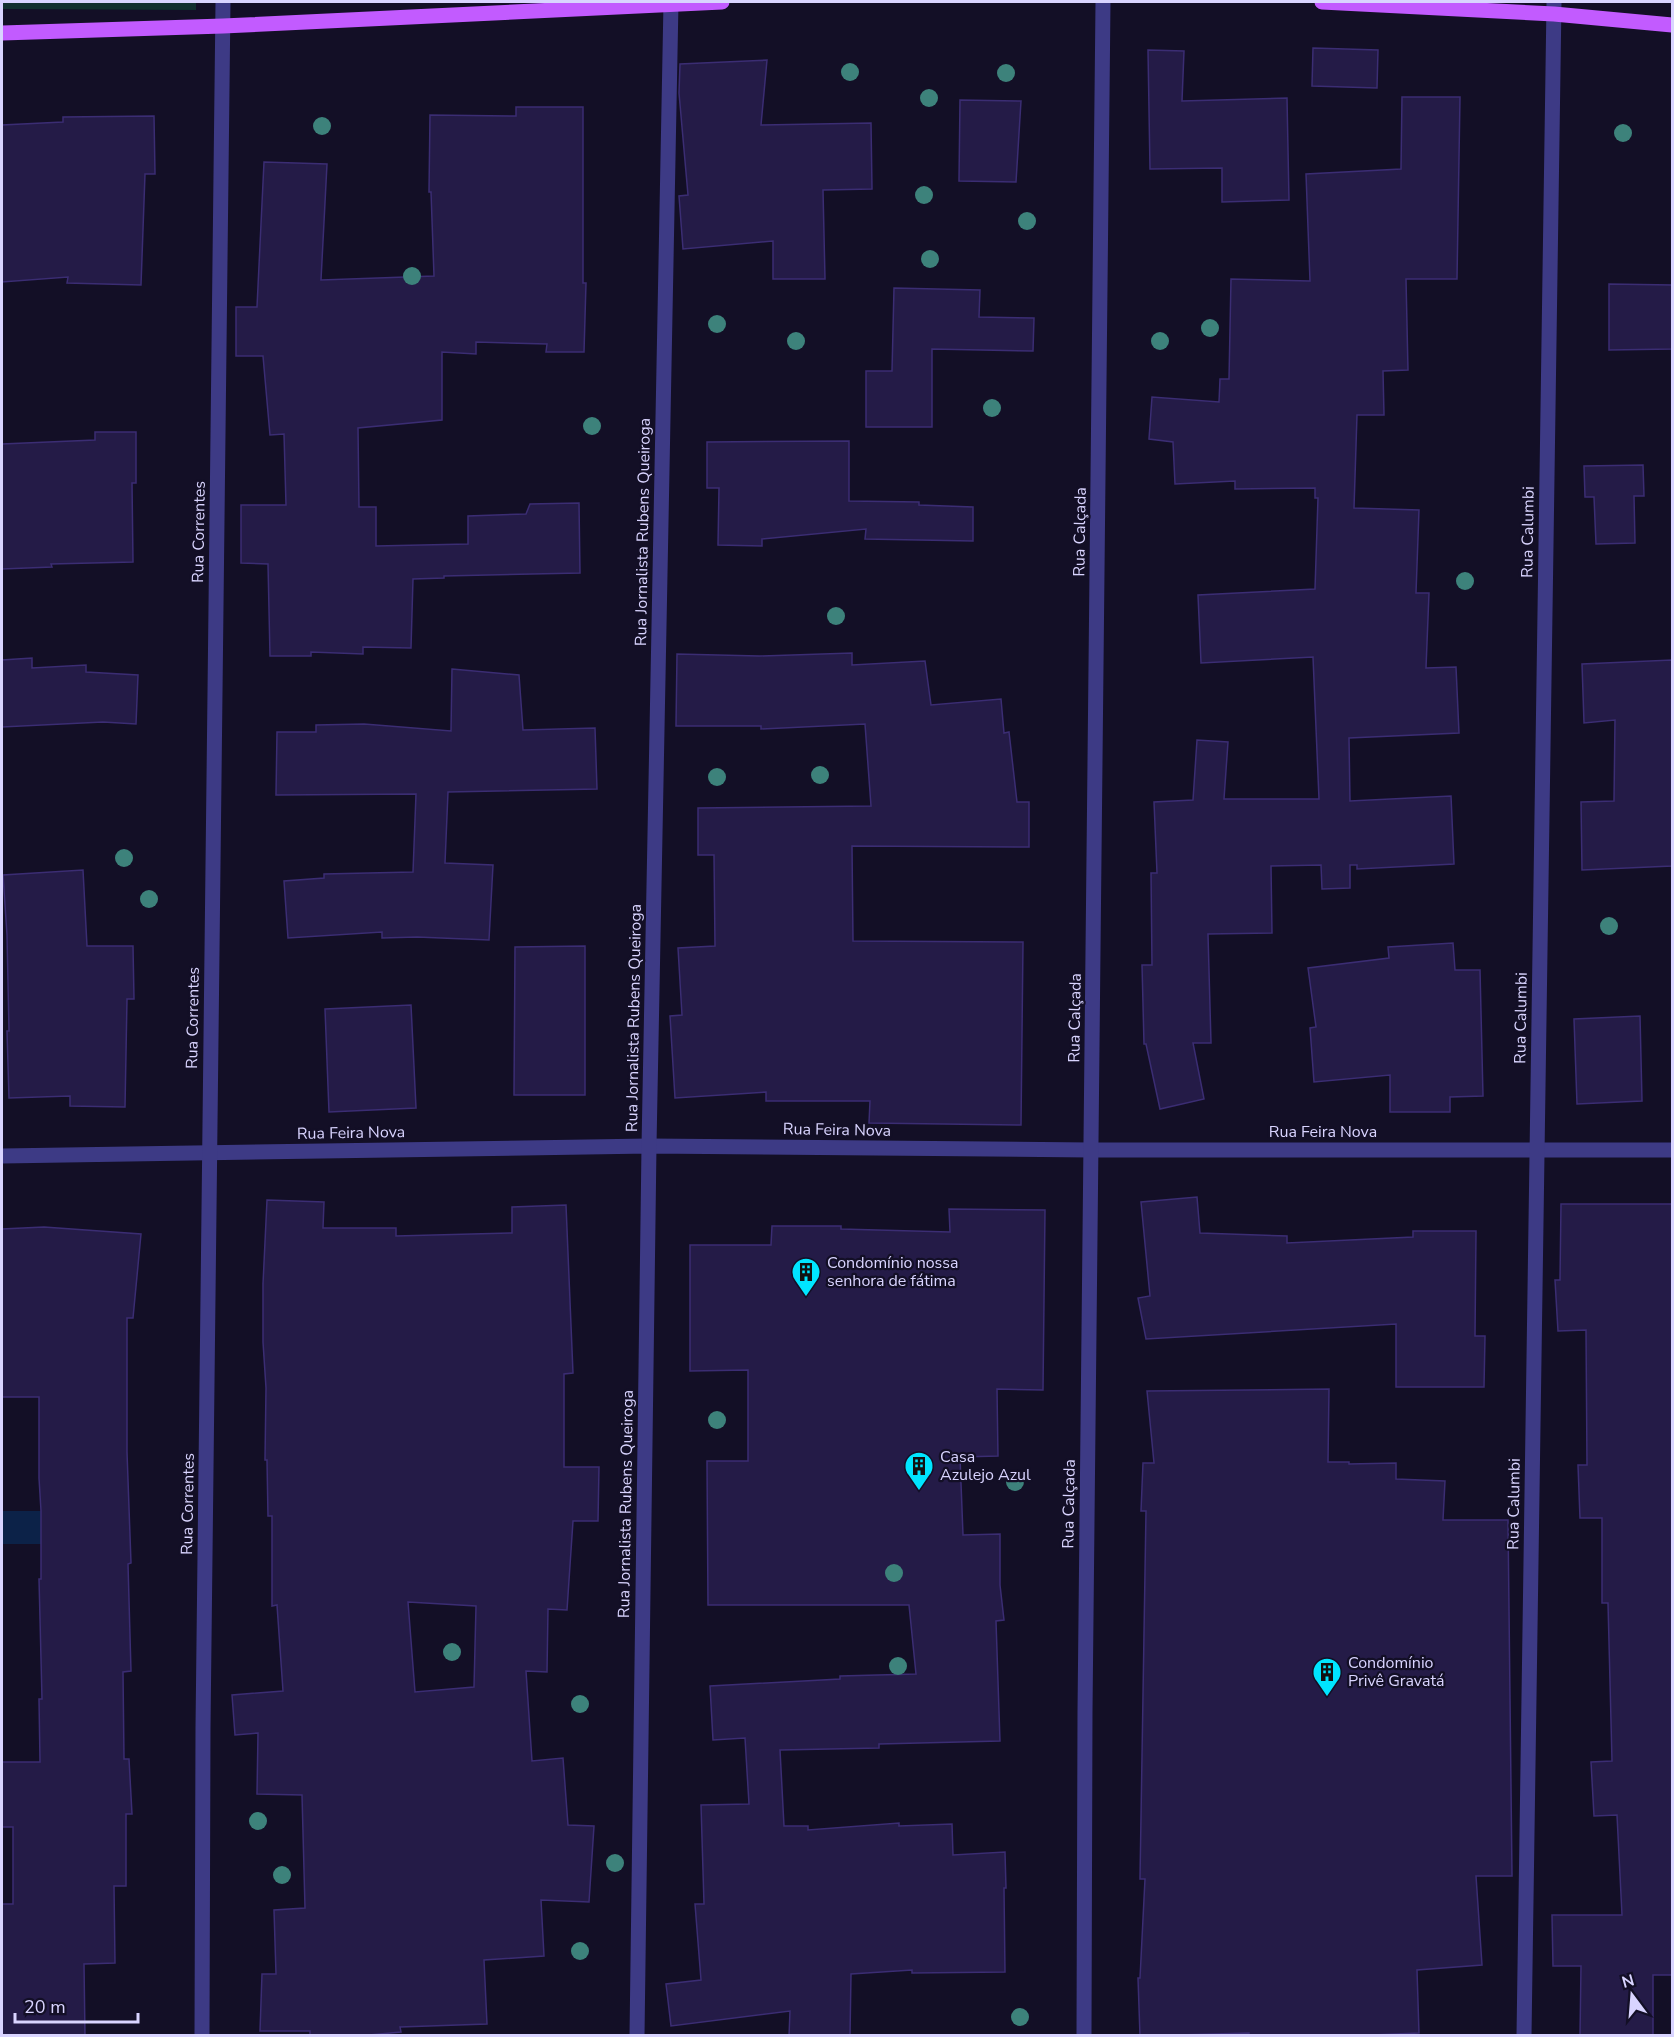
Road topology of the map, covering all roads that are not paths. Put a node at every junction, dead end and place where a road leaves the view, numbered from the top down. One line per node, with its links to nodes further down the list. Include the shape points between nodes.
1 (223, 2): 8 (street, Rua Correntes)
2 (671, 2): 3 (main road); 8 (main road); 10 (street, Rua Jornalista Rubens Queiroga)
3 (722, 2)
4 (1103, 2): 12 (street, Rua Calçada)
5 (1322, 2): 6 (main road)
6 (1554, 8): 7 (main road); 11 (street, Rua Calumbi)
7 (1672, 25)
8 (223, 26): 9 (main road); 14 (street, Rua Correntes)
9 (2, 33)
10 (649, 1146): 12 (street, Rua Feira Nova); 14 (street, Rua Feira Nova); 17 (street, Rua Jornalista Rubens Queiroga)
11 (1537, 1149): 12 (street, Rua Feira Nova); 13 (street, Rua Feira Nova); 19 (street, Rua Calumbi)
12 (1091, 1150): 18 (street, Rua Calçada)
13 (1672, 1150)
14 (210, 1153): 15 (street, Rua Feira Nova); 16 (street, Rua Correntes)
15 (2, 1156)
16 (202, 2036)
17 (637, 2036)
18 (1084, 2036)
19 (1524, 2036)

